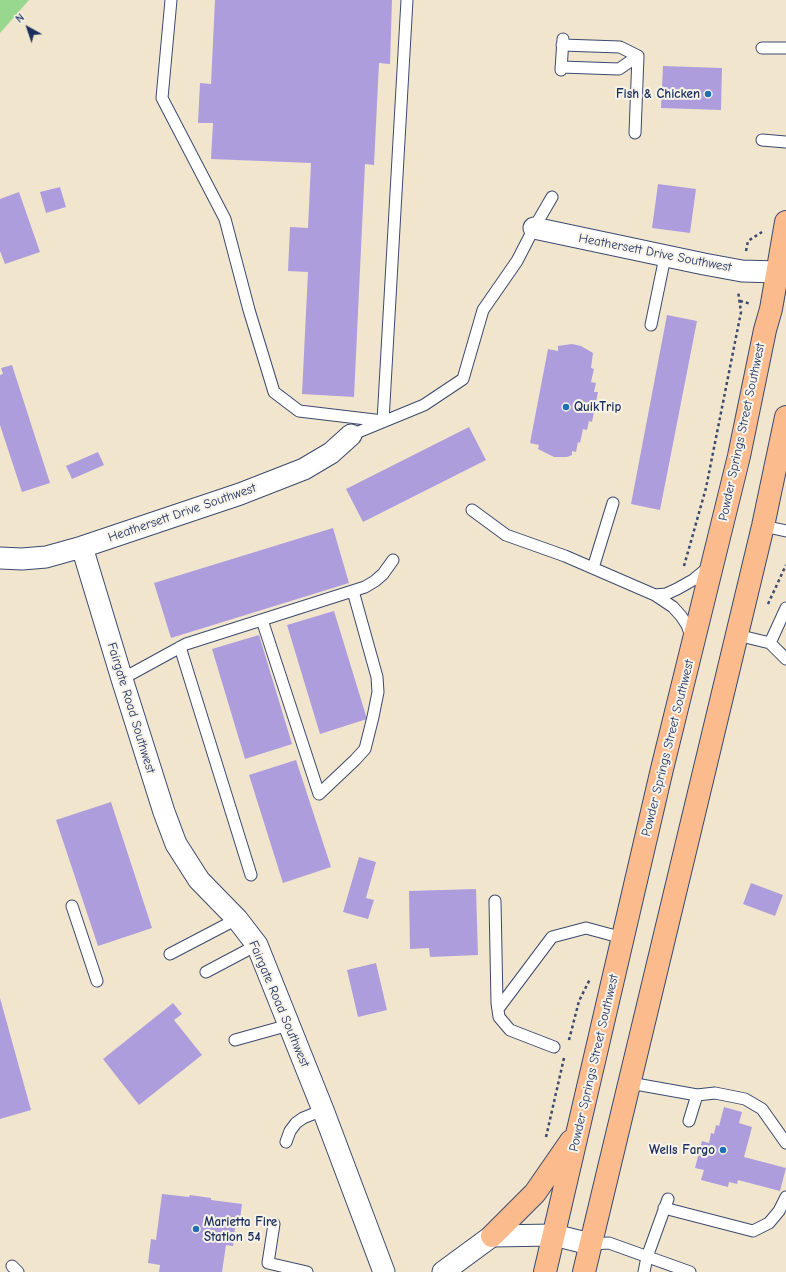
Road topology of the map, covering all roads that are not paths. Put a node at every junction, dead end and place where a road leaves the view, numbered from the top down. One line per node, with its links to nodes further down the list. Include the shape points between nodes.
1 (171, 0): 16 (lane, via 162,98 225,219 274,392 299,411)
2 (407, 0): 16 (lane)
3 (762, 48): 4 (lane)
4 (786, 48)
5 (638, 56): 5 (lane, via 620,46 562,42 561,69 619,69); 6 (lane)
6 (635, 133)
7 (762, 140): 8 (lane)
8 (786, 142)
9 (552, 197): 10 (lane)
10 (534, 228): 12 (street, Heathersett Drive Southwest); 16 (lane, via 517,261 483,310 463,379 424,405)
11 (785, 228): 13 (main road, Powder Springs Street Southwest)
12 (665, 257): 13 (street, Heathersett Drive Southwest, via 742,270); 14 (lane)
13 (778, 272): 25 (main road, Powder Springs Street Southwest, via 739,456)
14 (651, 325)
15 (786, 417): 20 (main road)
16 (382, 421): 17 (lane)
17 (351, 435): 22 (street, Heathersett Drive Southwest, via 331,453 304,469 247,492)
18 (613, 503): 26 (lane)
19 (472, 510): 26 (lane, via 506,535)
20 (763, 526): 21 (lane); 31 (main road)
21 (786, 531)
22 (82, 547): 23 (street, Heathersett Drive Southwest, via 46,557); 36 (street, Fairgate Road Southwest)
23 (0, 558)
24 (393, 560): 27 (lane, via 375,581)
25 (712, 564): 28 (lane, via 677,590); 32 (main road, Powder Springs Street Southwest)
26 (593, 568): 28 (lane)
27 (353, 591): 30 (lane); 30 (lane, via 377,677 378,692 374,717 365,749 319,794)
28 (655, 595): 32 (lane, via 681,616)
29 (786, 608): 33 (lane)
30 (262, 620): 34 (lane)
31 (737, 635): 33 (lane); 50 (main road)
32 (694, 642): 41 (main road, Powder Springs Street Southwest)
33 (770, 643): 35 (lane)
34 (180, 647): 36 (lane); 37 (lane)
35 (786, 658)
36 (122, 679): 40 (street, Fairgate Road Southwest, via 176,844 199,880)
37 (251, 875)
38 (495, 901): 46 (lane)
39 (72, 906): 45 (lane)
40 (237, 919): 42 (street, Fairgate Road Southwest); 43 (lane)
41 (623, 938): 46 (lane, via 586,928 552,937); 54 (main road, Powder Springs Street Southwest)
42 (256, 945): 44 (lane); 47 (street, Fairgate Road Southwest)
43 (170, 954)
44 (206, 972)
45 (96, 981)
46 (498, 1009): 49 (lane, via 499,1018 510,1030)
47 (289, 1025): 48 (lane); 52 (street, Fairgate Road Southwest)
48 (235, 1040)
49 (554, 1047)
50 (630, 1083): 51 (lane); 61 (main road)
51 (697, 1095): 53 (lane); 56 (lane, via 714,1093 745,1099 762,1109)
52 (323, 1110): 55 (lane, via 296,1123); 64 (street, Fairgate Road Southwest)
53 (688, 1121)
54 (578, 1130): 59 (main road, Powder Springs Street Southwest); 60 (main road, via 535,1193)
55 (286, 1142)
56 (786, 1143)
57 (786, 1197): 62 (lane, via 779,1212 769,1223 753,1231 666,1204)
58 (274, 1224): 63 (lane, via 268,1263)
59 (554, 1234): 60 (street); 61 (street); 66 (main road, Powder Springs Street Southwest)
60 (492, 1236): 65 (street)
61 (590, 1244): 62 (lane, via 609,1243); 67 (main road)
62 (648, 1257): 68 (lane); 69 (lane)
63 (307, 1272)
64 (384, 1272)
65 (443, 1272)
66 (545, 1272)
67 (584, 1272)
68 (644, 1272)
69 (690, 1272)

